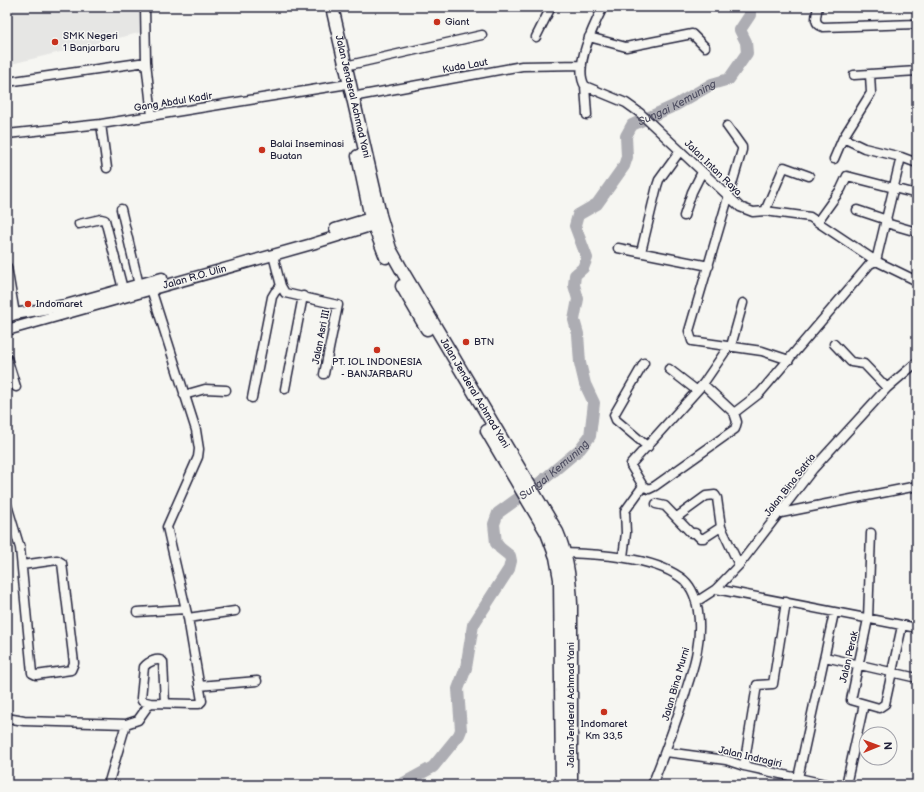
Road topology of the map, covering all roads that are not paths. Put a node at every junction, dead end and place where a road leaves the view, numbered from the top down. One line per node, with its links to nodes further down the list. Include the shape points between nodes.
1 (145, 7): 12 (street)
2 (324, 7): 19 (highway, Jalan Jenderal Achmad Yani)
3 (332, 7): 14 (highway, Jalan Jenderal Achmad Yani)
4 (551, 7): 9 (street)
5 (603, 7): 10 (street)
6 (818, 7): 7 (street, via 815,21 823,28)
7 (917, 24)
8 (482, 36): 14 (street)
9 (536, 37)
10 (589, 38): 11 (street, via 626,47 692,34); 13 (street)
11 (705, 47)
12 (146, 62): 18 (street); 23 (street)
13 (582, 65): 20 (street); 21 (street, Kuda Laut, via 522,66)
14 (346, 66): 21 (highway, Jalan Jenderal Achmad Yani)
15 (917, 71): 16 (street)
16 (870, 74): 17 (street); 27 (street, via 871,93)
17 (854, 75)
18 (7, 82)
19 (342, 85): 23 (street, Gang Abdul Kadir); 42 (highway, Jalan Jenderal Achmad Yani)
20 (585, 86): 22 (street); 28 (street, Jalan Intan Raya, via 626,103 652,122)
21 (352, 97): 42 (highway, Jalan Jenderal Achmad Yani)
22 (587, 114)
23 (152, 116): 24 (street, Gang Abdul Kadir)
24 (101, 124): 26 (street, Gang Abdul Kadir); 32 (street)
25 (727, 126): 37 (street, via 742,148)
26 (7, 134)
27 (843, 138): 29 (street, via 864,148); 30 (street)
28 (680, 151): 33 (street, Jalan Intan Raya); 49 (street, via 659,180)
29 (901, 158): 31 (street); 35 (street)
30 (834, 159)
31 (917, 163)
32 (107, 168)
33 (702, 172): 37 (street, Jalan Intan Raya); 41 (street)
34 (809, 176): 40 (street, via 784,167)
35 (894, 188): 36 (street); 43 (street, via 846,176 841,189); 44 (street)
36 (917, 194)
37 (729, 198): 40 (street, Jalan Intan Raya, via 745,210); 52 (street)
38 (121, 209): 55 (street)
39 (857, 210): 44 (street)
40 (765, 211): 43 (street, Jalan Intan Raya, via 804,216)
41 (684, 216)
42 (376, 220): 47 (main road, Jalan R.O. Ulin); 85 (highway, Jalan Jenderal Achmad Yani)
43 (818, 221): 51 (street, Jalan Intan Raya)
44 (886, 221): 46 (street); 51 (street)
45 (79, 224): 58 (street, via 105,220)
46 (917, 232)
47 (311, 240): 50 (main road, Jalan R.O. Ulin); 55 (main road, Jalan R.O. Ulin)
48 (618, 248): 49 (street)
49 (642, 252): 52 (street)
50 (273, 255): 56 (street); 57 (main road, Jalan R.O. Ulin)
51 (876, 261): 54 (street, Jalan Intan Raya); 68 (street, via 870,264)
52 (709, 266): 66 (street, via 689,331 690,336 692,341)
53 (7, 267): 63 (street)
54 (917, 281)
55 (139, 285): 58 (main road, Jalan R.O. Ulin)
56 (281, 286): 59 (street, via 285,293); 80 (street, via 272,297)
57 (151, 288): 61 (main road, Jalan R.O. Ulin); 79 (street)
58 (123, 289): 61 (main road, Jalan R.O. Ulin)
59 (303, 296): 72 (street, Jalan Asri III, via 338,305); 76 (street)
60 (743, 303): 66 (street)
61 (80, 305): 62 (main road, Jalan R.O. Ulin)
62 (67, 309): 63 (main road, Jalan R.O. Ulin); 64 (main road, Jalan R.O. Ulin)
63 (11, 315)
64 (7, 330)
65 (834, 344): 75 (street, via 851,362 864,364)
66 (730, 346): 68 (street, via 762,351); 73 (street)
67 (7, 358): 74 (street)
68 (789, 360): 81 (street, via 760,393)
69 (917, 362): 75 (street, Jalan Bina Satria)
70 (644, 363): 82 (street, via 614,415 616,420)
71 (669, 369): 78 (street)
72 (324, 374)
73 (703, 384): 78 (street); 81 (street)
74 (16, 387)
75 (887, 388): 88 (street, Jalan Bina Satria, via 813,469)
76 (285, 389)
77 (226, 390): 79 (street, via 206,389)
78 (696, 390): 82 (street)
79 (184, 395): 99 (street, via 196,430 199,453 167,527)
80 (252, 398)
81 (734, 413): 83 (street, via 735,429 655,486 649,489)
82 (648, 447): 83 (street, via 631,465)
83 (643, 486): 93 (street, via 625,511)
84 (917, 486): 88 (street)
85 (534, 502): 92 (highway, Jalan Jenderal Achmad Yani, via 557,532); 113 (highway, Jalan Jenderal Achmad Yani, via 556,557 560,579)
86 (656, 504): 89 (street, via 665,506)
87 (7, 505): 94 (street, via 20,548)
88 (781, 513): 95 (street, Jalan Bina Satria)
89 (677, 517): 90 (street, via 691,533 700,538); 90 (street, via 712,494 717,498)
90 (721, 527): 95 (street)
91 (871, 533): 104 (street, Jalan Perak)
92 (565, 553): 93 (street, Jalan Bina Murni); 113 (highway, Jalan Jenderal Achmad Yani, via 571,604)
93 (623, 557): 97 (street, Jalan Bina Murni, via 658,567 680,577 691,590)
94 (22, 565): 94 (street, via 32,673 36,675 71,670 74,663 62,562 57,560)
95 (739, 565): 96 (street, Jalan Bina Satria)
96 (716, 589): 97 (street, Jalan Bina Satria); 98 (street)
97 (696, 602): 119 (street, Jalan Bina Murni, via 697,651)
98 (786, 602): 102 (street); 120 (street, via 773,684 757,685)
99 (186, 609): 101 (street); 103 (street)
100 (235, 611): 103 (street)
101 (137, 612)
102 (834, 613): 104 (street); 107 (street)
103 (188, 618): 112 (street)
104 (868, 619): 105 (street); 108 (street, Jalan Perak)
105 (902, 626): 106 (street); 109 (street)
106 (917, 628)
107 (826, 657): 108 (street); 122 (street)
108 (858, 664): 109 (street); 116 (street, Jalan Perak, via 851,700)
109 (892, 672): 110 (street); 116 (street, via 885,704 879,708)
110 (917, 678)
111 (257, 681): 112 (street)
112 (199, 686): 115 (street, via 202,701 199,704)
113 (566, 700): 121 (highway, Jalan Jenderal Achmad Yani)
114 (150, 703): 115 (street); 115 (street, via 142,701 141,698 144,667 160,660 163,662); 118 (street, via 138,720)
115 (165, 703)
116 (864, 704): 128 (street)
117 (7, 718): 118 (street, via 24,721)
118 (126, 724): 123 (street)
119 (666, 752): 120 (street, Jalan Indragiri, via 726,760); 126 (street, Jalan Bina Murni)
120 (744, 766): 122 (street, Jalan Indragiri)
121 (567, 768): 124 (highway, Jalan Jenderal Achmad Yani); 125 (highway, Jalan Jenderal Achmad Yani)
122 (798, 778): 127 (street, Jalan Indragiri)
123 (108, 785)
124 (562, 785)
125 (571, 785)
126 (652, 785)
127 (830, 785)
128 (846, 785)

